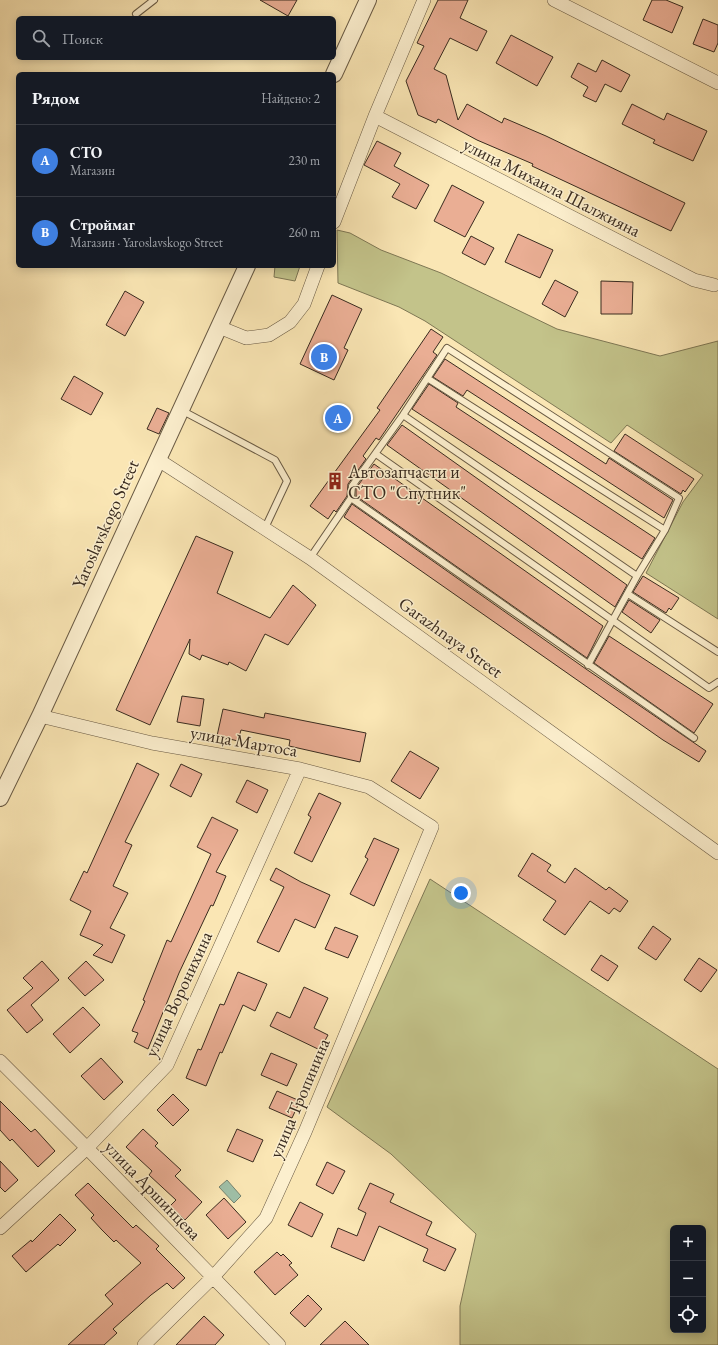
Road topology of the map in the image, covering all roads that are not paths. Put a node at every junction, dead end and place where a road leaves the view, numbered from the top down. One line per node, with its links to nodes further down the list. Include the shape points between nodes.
1 (154, 0): 5 (lane)
2 (368, 0): 6 (street)
3 (424, 0): 8 (street)
4 (554, 0): 7 (street)
5 (136, 14)
6 (335, 72)
7 (718, 83)
8 (375, 116): 9 (street); 12 (street, улица Михаила Шалжияна, via 694,280)
9 (336, 217)
10 (246, 268): 13 (street, Yaroslavskogo Street)
11 (317, 268): 13 (street, via 304,304 290,322 269,335 246,338)
12 (716, 284)
13 (219, 327): 15 (street, Yaroslavskogo Street)
14 (427, 378): 16 (lane); 21 (lane); 21 (lane, via 447,348 679,498)
15 (180, 410): 18 (street, Yaroslavskogo Street); 20 (lane, via 275,460 287,481)
16 (403, 415): 17 (lane); 23 (lane)
17 (376, 454): 19 (lane, via 352,486); 25 (lane)
18 (157, 459): 20 (street, Garazhnaya Street); 29 (street, Yaroslavskogo Street)
19 (351, 498): 22 (lane); 27 (lane)
20 (265, 528): 22 (street, Garazhnaya Street)
21 (665, 530): 23 (lane)
22 (310, 558): 34 (street, Garazhnaya Street)
23 (637, 576): 24 (lane)
24 (628, 594): 25 (lane); 26 (lane)
25 (614, 621): 27 (lane); 28 (lane, via 709,688)
26 (718, 652)
27 (588, 665): 30 (lane)
28 (718, 682)
29 (40, 716): 31 (street, улица Мартоса, via 152,743); 32 (street, Yaroslavskogo Street)
30 (694, 738)
31 (300, 769): 33 (street, улица Мартоса, via 369,787); 36 (street, улица Воронихина, via 167,1065)
32 (0, 798)
33 (432, 828): 38 (street, улица Тропинина, via 305,1132 266,1218)
34 (718, 853)
35 (0, 1061): 36 (street, улица Аршинцева)
36 (87, 1148): 37 (street, улица Воронихина); 38 (street, улица Аршинцева)
37 (0, 1228)
38 (213, 1277): 39 (street, улица Тропинина); 40 (street, улица Аршинцева)
39 (144, 1345)
40 (279, 1345)

